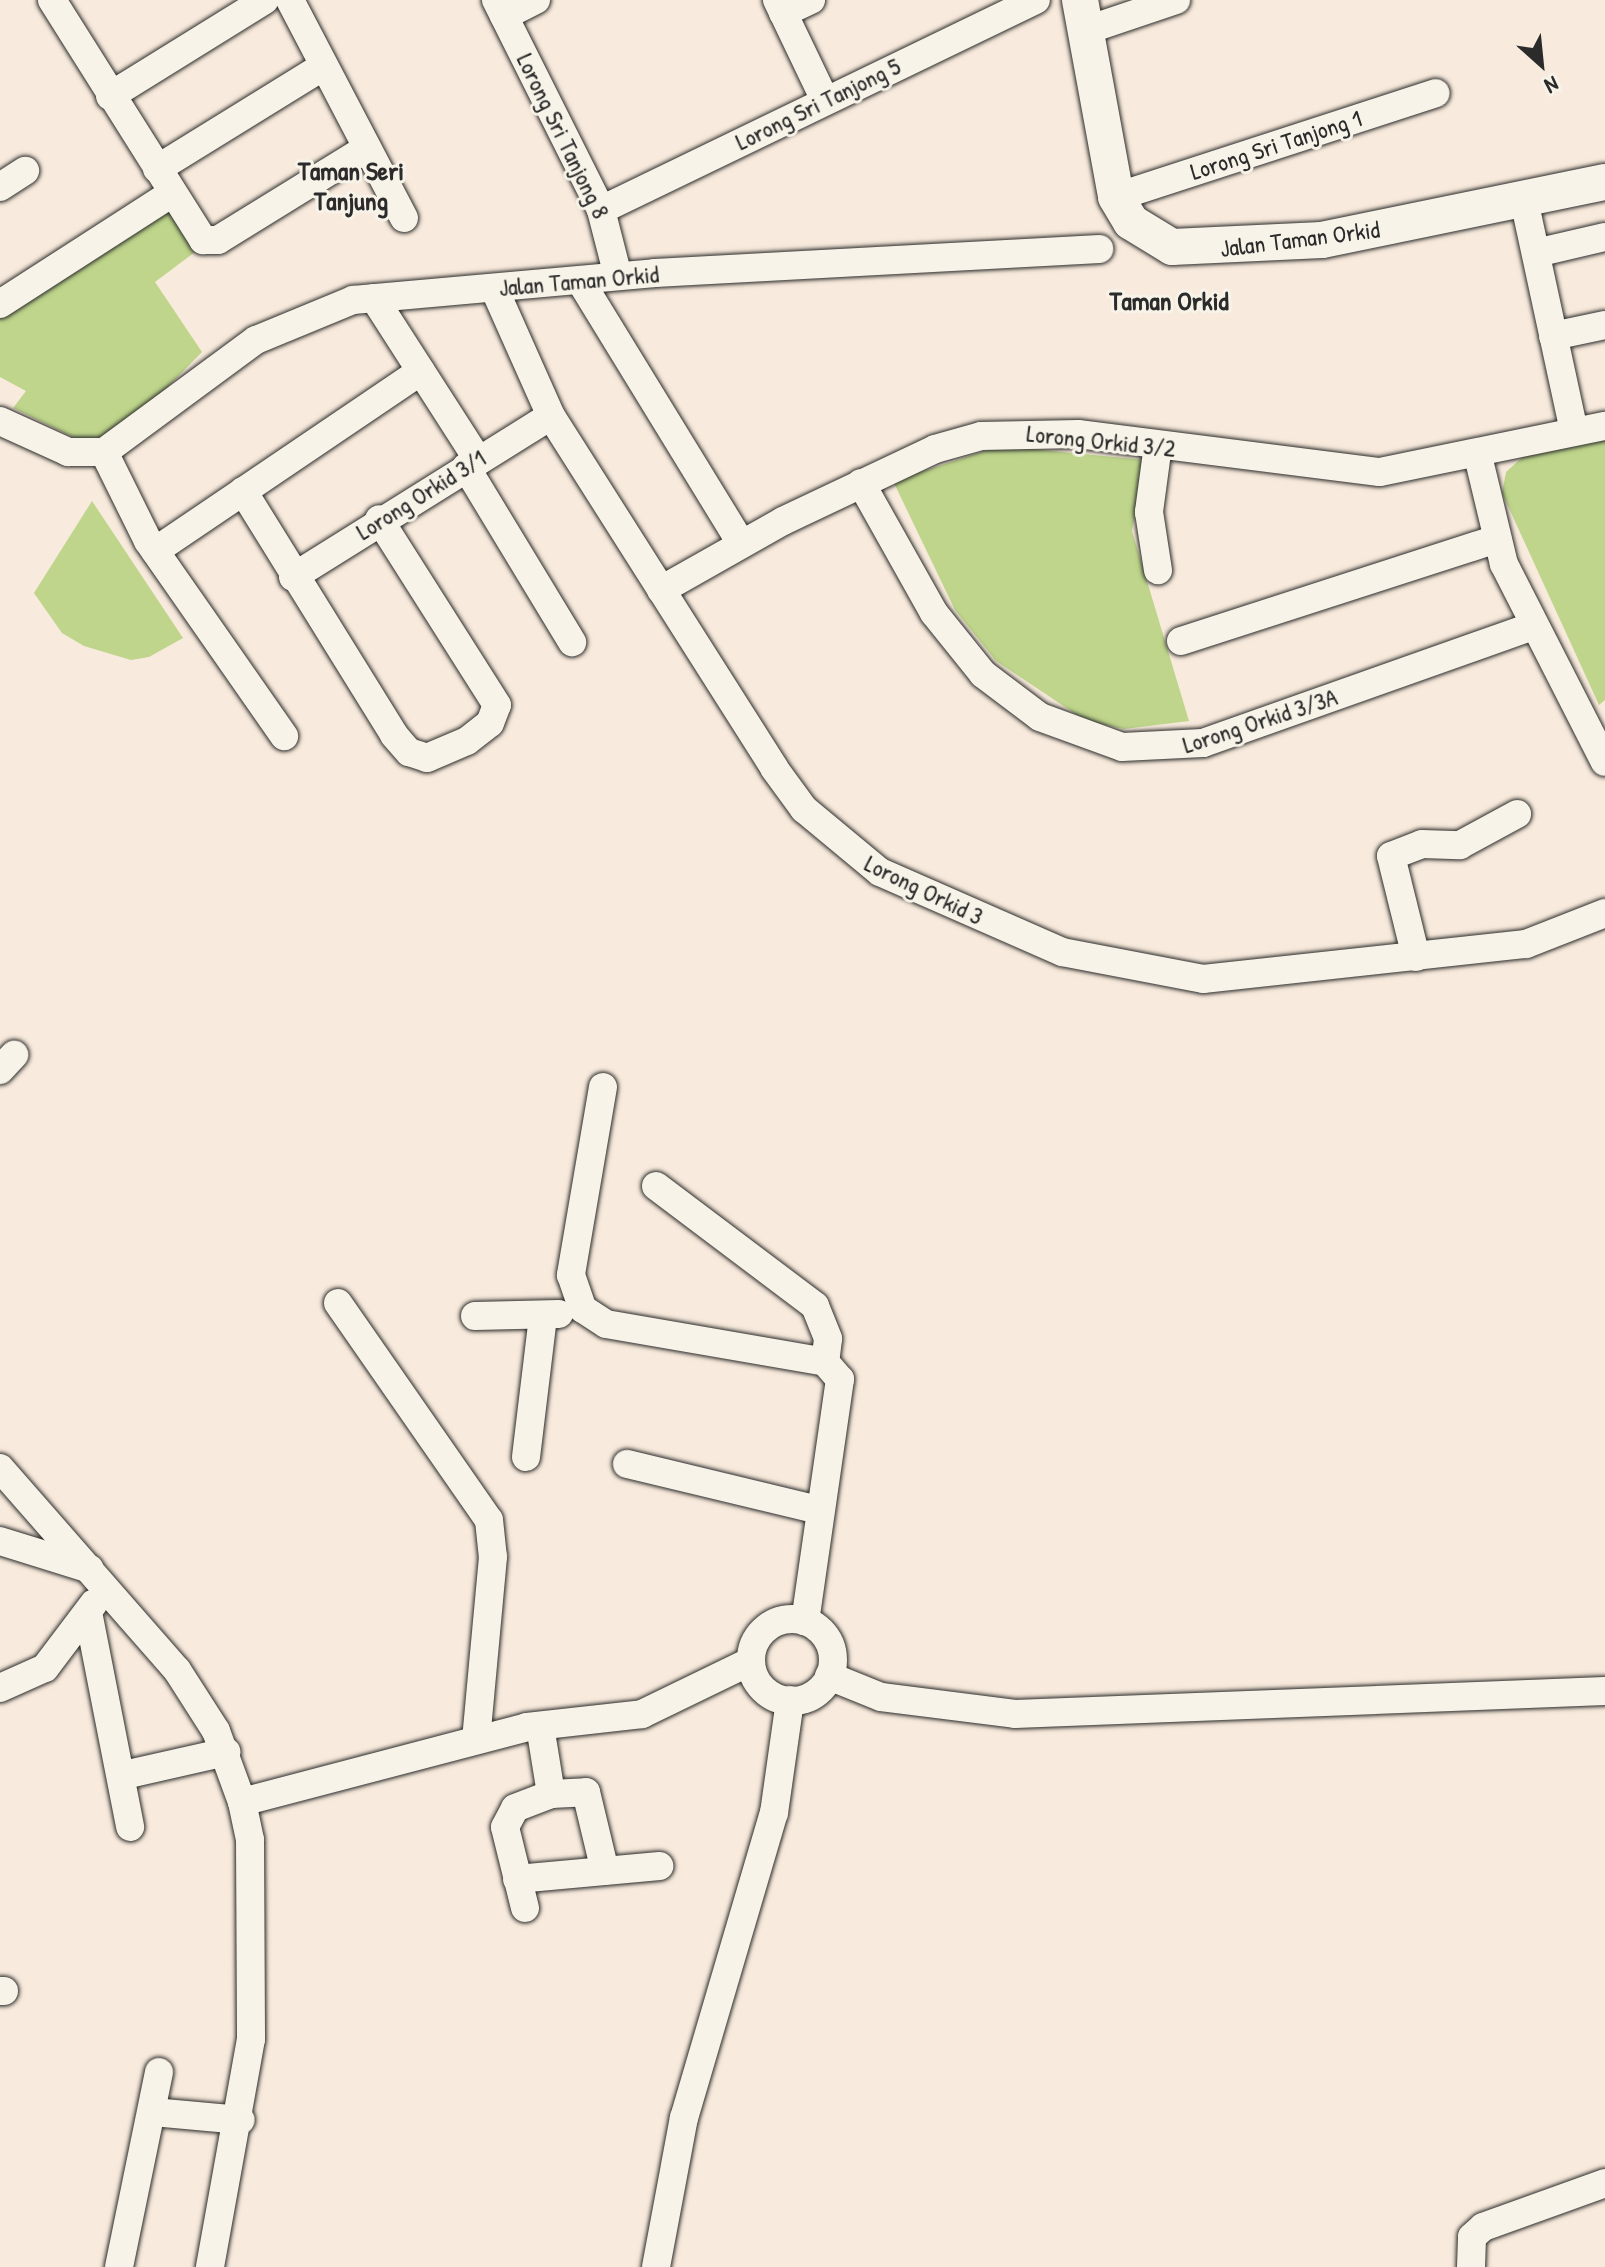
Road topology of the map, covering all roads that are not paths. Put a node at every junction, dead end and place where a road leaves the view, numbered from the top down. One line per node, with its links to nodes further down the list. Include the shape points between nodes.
1 (52, 0): 13 (street)
2 (265, 0): 13 (street)
3 (290, 0): 11 (street)
4 (536, 0): 9 (street)
5 (811, 0): 8 (street)
6 (1036, 0): 14 (street, Lorong Sri Tanjong 5)
7 (1176, 0): 10 (street)
8 (780, 6): 14 (street)
9 (500, 8): 23 (street, Lorong Sri Tanjong 8)
10 (1084, 15): 21 (main road, Jalan Taman Orkid)
11 (324, 66): 15 (street); 16 (street)
12 (1436, 93): 21 (street, Lorong Sri Tanjong 1)
13 (110, 96): 16 (street)
14 (825, 100): 23 (street, Lorong Sri Tanjong 5)
15 (367, 148): 20 (street, via 218,240 203,240); 24 (street)
16 (157, 169): 20 (street)
17 (25, 171): 19 (street)
18 (1605, 182): 22 (main road, Jalan Taman Orkid)
19 (0, 187)
20 (172, 193): 32 (street)
21 (1116, 197): 22 (main road, Jalan Taman Orkid, via 1150,238 1209,250 1322,240)
22 (1524, 200): 27 (street)
23 (601, 210): 28 (street, Lorong Sri Tanjong 8)
24 (404, 218)
25 (1605, 237): 27 (street)
26 (1099, 249): 28 (street, Jalan Taman Orkid)
27 (1536, 253): 34 (street)
28 (618, 276): 29 (street, Jalan Taman Orkid)
29 (581, 282): 30 (street, Jalan Taman Orkid); 48 (street)
30 (494, 288): 31 (street, Jalan Taman Orkid); 36 (street, Lorong Orkid 3)
31 (374, 298): 35 (street); 41 (street, Jalan Taman Orkid, via 337,303 276,328)
32 (0, 304)
33 (1605, 325): 34 (street)
34 (1553, 336): 39 (street)
35 (421, 371): 43 (street); 45 (street)
36 (551, 416): 43 (street, Lorong Orkid 3/1); 52 (street, Lorong Orkid 3)
37 (0, 421): 41 (street, via 68,452)
38 (1605, 426): 39 (street, Lorong Orkid 3/2)
39 (1574, 432): 42 (street, Lorong Orkid 3/2)
40 (1158, 445): 42 (street, Lorong Orkid 3/2, via 1351,472); 44 (street, Lorong Orkid 3/2, via 1003,433 935,449); 50 (street, via 1149,512)
41 (104, 452): 49 (street)
42 (1478, 456): 47 (street)
43 (472, 463): 46 (street, Lorong Orkid 3/1); 55 (street)
44 (861, 483): 48 (street, Lorong Orkid 3/2); 53 (street, Lorong Orkid 3/3A, via 934,613 983,674 1040,717 1122,747 1203,743)
45 (243, 491): 49 (street); 51 (street)
46 (379, 519): 51 (street, Lorong Orkid 3/1); 51 (street, via 497,705 490,723 467,741 427,758 409,752)
47 (1496, 539): 53 (street); 54 (street)
48 (741, 543): 52 (street, Lorong Orkid 3/2)
49 (155, 551): 57 (street)
50 (1158, 570)
51 (293, 577)
52 (661, 590): 61 (street, Lorong Orkid 3, via 787,787 880,872 1062,952 1141,973 1232,978)
53 (1533, 626): 56 (street)
54 (1181, 641)
55 (572, 642)
56 (1594, 716): 58 (street)
57 (284, 736)
58 (1605, 762)
59 (1517, 814): 61 (street, via 1460,845 1422,844 1391,856)
60 (1605, 913): 61 (street, Lorong Orkid 3, via 1526,944)
61 (1416, 957)
62 (603, 1087): 65 (street, via 571,1275)
63 (656, 1186): 68 (street, via 815,1306 828,1339)
64 (338, 1303): 83 (street, via 489,1520 493,1557)
65 (583, 1309): 67 (street); 68 (street, via 606,1324)
66 (475, 1316): 67 (street)
67 (543, 1317): 69 (street)
68 (825, 1362): 72 (street, via 842,1389)
69 (526, 1457)
70 (627, 1464): 72 (street)
71 (0, 1468): 74 (street)
72 (819, 1510): 76 (street)
73 (0, 1541): 74 (street)
74 (99, 1578): 75 (street); 84 (street, via 184,1680)
75 (88, 1612): 79 (street, via 37,1676); 85 (street)
76 (805, 1621): 77 (street, via 768,1627); 78 (street, via 826,1637)
77 (751, 1661): 81 (street, via 762,1689); 82 (street, via 642,1714)
78 (829, 1676): 80 (street, via 881,1697 1015,1714); 81 (street, via 813,1695)
79 (0, 1688)
80 (1605, 1691)
81 (790, 1700): 99 (street, via 771,1826 684,2118)
82 (540, 1726): 83 (street); 86 (street)
83 (476, 1739): 87 (street)
84 (226, 1752): 85 (street); 87 (street)
85 (124, 1775): 88 (street)
86 (551, 1794): 90 (street, via 586,1792 593,1800); 91 (street, via 506,1816)
87 (242, 1802): 95 (street, via 253,1935)
88 (130, 1827)
89 (659, 1866): 90 (street)
90 (605, 1871): 91 (street)
91 (517, 1879): 92 (street)
92 (525, 1908)
93 (159, 2072): 94 (street)
94 (153, 2112): 95 (street); 97 (street)
95 (241, 2120): 98 (street)
96 (1605, 2183): 100 (street, via 1483,2227 1472,2237)
97 (119, 2267)
98 (210, 2267)
99 (656, 2267)
100 (1471, 2267)

